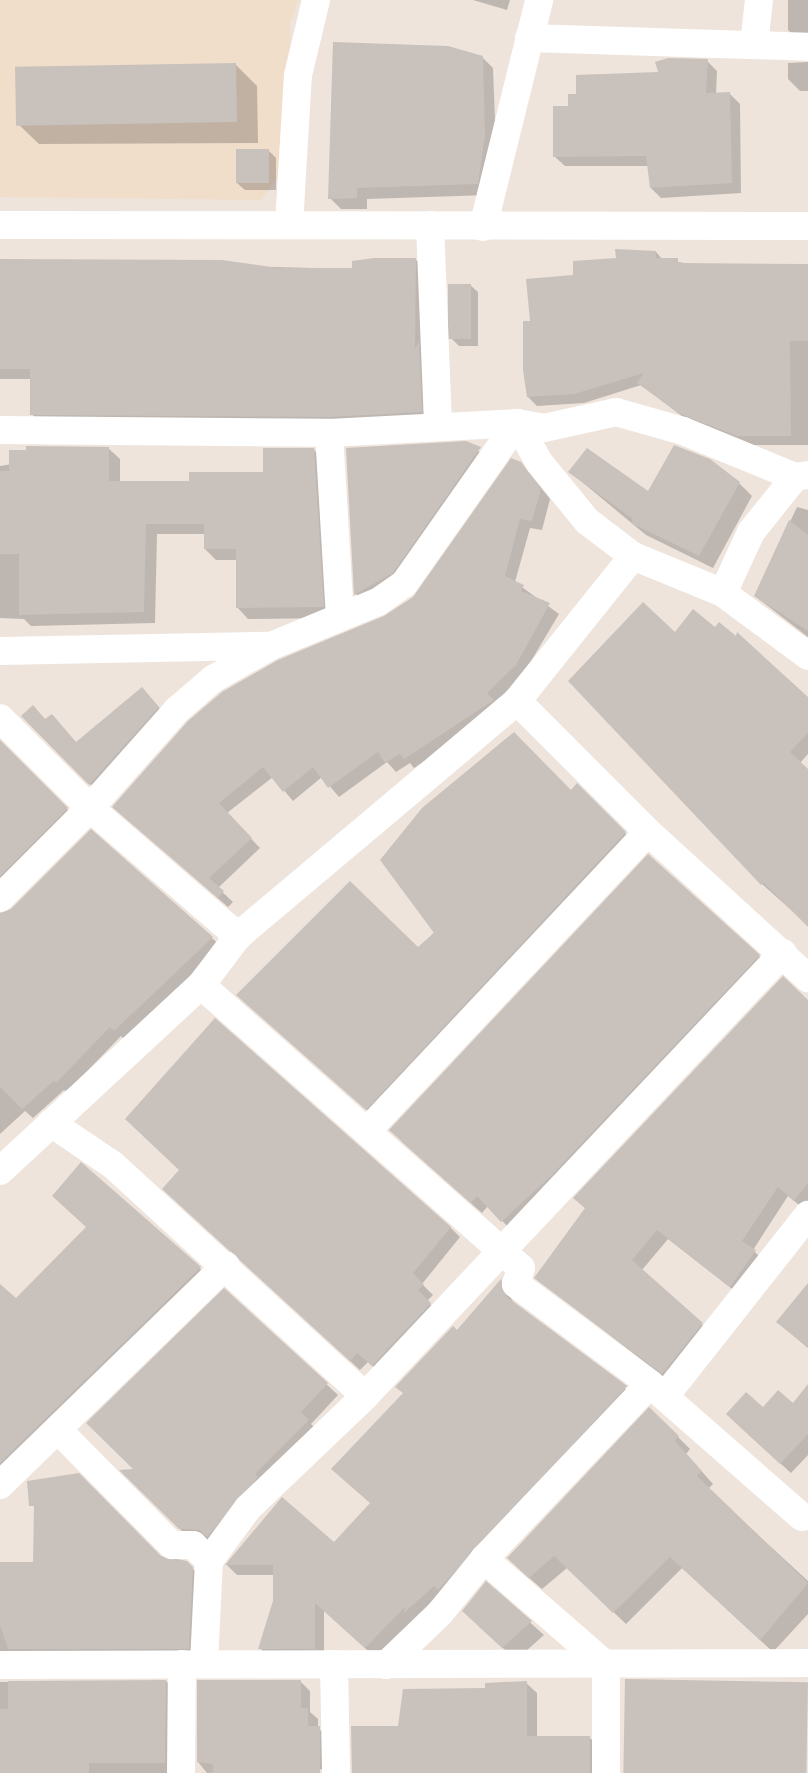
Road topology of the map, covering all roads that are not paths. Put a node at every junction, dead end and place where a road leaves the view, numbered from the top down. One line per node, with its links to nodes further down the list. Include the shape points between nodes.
1 (316, 0): 8 (street, via 298,75)
2 (539, 0): 4 (street)
3 (759, 0): 5 (street)
4 (529, 38): 5 (street); 11 (street)
5 (754, 45): 6 (street)
6 (808, 47)
7 (0, 225): 8 (street)
8 (289, 225): 9 (street)
9 (430, 225): 11 (street); 13 (street)
10 (808, 226): 11 (street)
11 (483, 227)
12 (517, 423): 13 (street); 16 (street, via 544,428 616,412 683,431); 17 (street, via 539,462 586,521); 19 (street, via 404,584 378,602)
13 (438, 424): 15 (street)
14 (0, 430): 15 (street)
15 (329, 434): 19 (street)
16 (802, 476): 18 (street, via 751,532)
17 (633, 556): 18 (street); 23 (street)
18 (723, 593): 22 (street)
19 (340, 618): 20 (street)
20 (271, 646): 21 (street); 25 (street, via 213,679 177,710)
21 (0, 651)
22 (808, 656)
23 (517, 701): 26 (street); 28 (street)
24 (0, 718): 25 (street)
25 (90, 808): 27 (street); 28 (street)
26 (648, 832): 29 (street); 33 (street)
27 (0, 898)
28 (238, 936): 31 (street)
29 (783, 953): 30 (street); 36 (street)
30 (808, 978)
31 (201, 984): 32 (street); 33 (street)
32 (52, 1123): 34 (street); 37 (street, via 113,1165)
33 (367, 1131): 36 (street)
34 (0, 1171)
35 (808, 1215): 38 (street)
36 (501, 1252): 38 (street, via 522,1268 516,1284); 39 (street)
37 (226, 1265): 39 (street); 40 (street)
38 (658, 1390): 42 (street); 43 (street)
39 (365, 1396): 44 (street, via 248,1508)
40 (58, 1430): 41 (street); 44 (street, via 172,1545 193,1545)
41 (0, 1485)
42 (806, 1522)
43 (484, 1559): 49 (street, via 440,1613); 50 (street)
44 (209, 1561): 45 (street)
45 (193, 1663): 47 (street); 48 (street); 51 (street)
46 (808, 1663): 50 (street)
47 (334, 1664): 49 (street); 52 (street)
48 (0, 1665)
49 (386, 1665): 50 (street)
50 (606, 1665): 53 (street)
51 (181, 1773)
52 (336, 1773)
53 (606, 1773)

